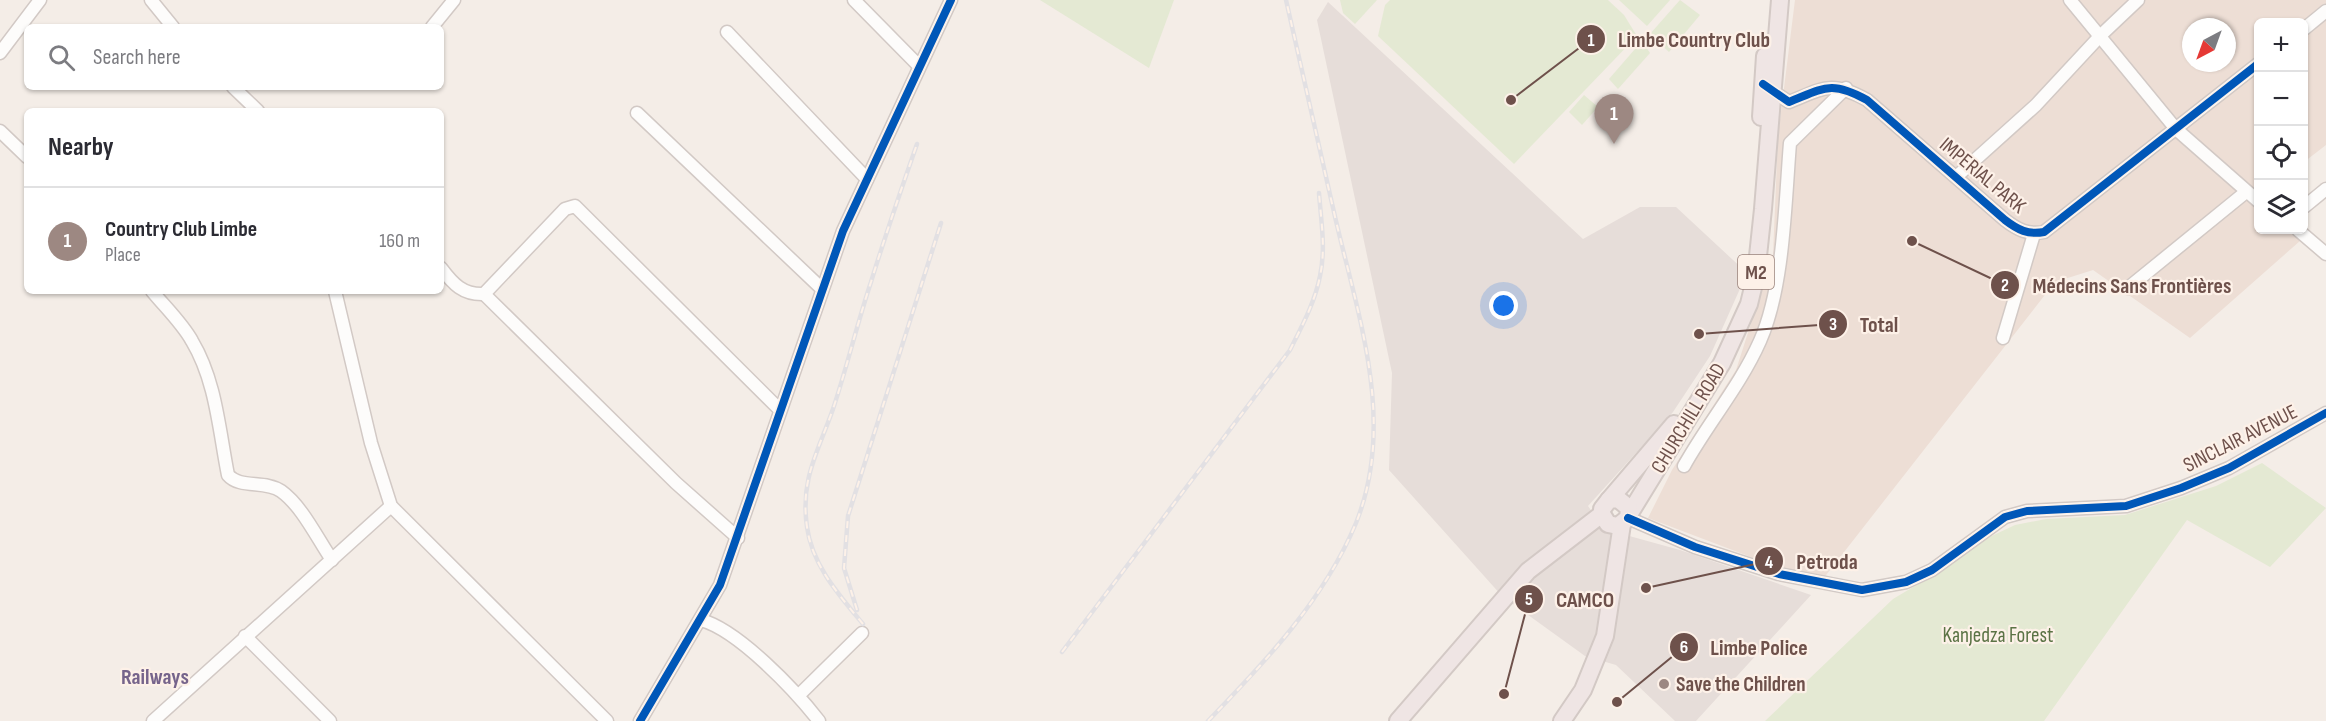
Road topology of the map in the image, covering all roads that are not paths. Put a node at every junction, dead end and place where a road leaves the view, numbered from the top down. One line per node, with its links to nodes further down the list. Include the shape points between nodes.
1 (40, 0): 16 (street)
2 (151, 0): 11 (street)
3 (454, 0): 12 (street)
4 (854, 0): 17 (street)
5 (951, 0): 17 (street)
6 (1770, 0): 19 (highway, CHURCHILL ROAD / M2)
7 (1780, 0): 19 (highway, CHURCHILL ROAD / M2)
8 (2070, 0): 15 (street)
9 (2138, 0): 15 (street)
10 (2326, 11): 13 (street)
11 (171, 24)
12 (434, 24)
13 (2308, 26)
14 (728, 32): 28 (street)
15 (2101, 35): 24 (street); 27 (street, via 2036,105)
16 (0, 53)
17 (919, 66): 28 (street)
18 (2254, 68): 24 (street, IMPERIAL PARK)
19 (1769, 88): 20 (street, via 1789,102 1820,89); 47 (highway, CHURCHILL ROAD / M2, via 1748,273 1731,330 1706,379 1675,423); 48 (highway, CHURCHILL ROAD / M2, via 1760,242 1749,304 1722,363)
20 (1846, 88): 27 (street, IMPERIAL PARK, via 1867,100); 45 (street, via 1790,143 1780,255 1769,314 1733,390 1704,429)
21 (236, 90): 22 (street)
22 (255, 108)
23 (637, 113): 37 (street)
24 (2176, 129): 30 (street); 33 (street, IMPERIAL PARK, via 2044,232)
25 (0, 131): 26 (street)
26 (24, 154)
27 (1956, 177): 33 (street, IMPERIAL PARK, via 2005,220)
28 (867, 178): 37 (street)
29 (2326, 189): 32 (street)
30 (2246, 192): 31 (street); 38 (street)
31 (2254, 198)
32 (2308, 204)
33 (2034, 234): 42 (street)
34 (2303, 234): 35 (street)
35 (2326, 254)
36 (444, 271): 41 (street, via 462,291)
37 (821, 288): 43 (street)
38 (2128, 288)
39 (154, 294): 50 (street, via 191,339 202,360 228,475 236,481 279,490)
40 (336, 294): 46 (street, via 371,443)
41 (484, 294): 43 (street, via 565,208 575,206); 49 (street, via 676,483)
42 (2003, 338)
43 (780, 410): 49 (street)
44 (2326, 413): 48 (street, SINCLAIR AVENUE, via 2229,468 2181,488 2126,506 2027,511 2005,517 1932,570 1906,582 1862,590 1789,576 1735,560)
45 (1684, 466)
46 (391, 506): 50 (street); 57 (street)
47 (1605, 507): 48 (highway, via 1608,524); 48 (highway, via 1623,500); 60 (highway, CHURCHILL ROAD / M2, via 1528,571)
48 (1627, 519): 61 (highway, M2, via 1605,636 1583,690)
49 (738, 538): 51 (street, via 720,585)
50 (332, 560): 53 (street)
51 (700, 620): 54 (street, via 725,631); 58 (street)
52 (862, 633): 54 (street)
53 (245, 636): 55 (street); 56 (street)
54 (799, 694): 59 (street)
55 (153, 721)
56 (330, 721)
57 (608, 721)
58 (640, 721)
59 (819, 721)
60 (1398, 721)
61 (1562, 721)

